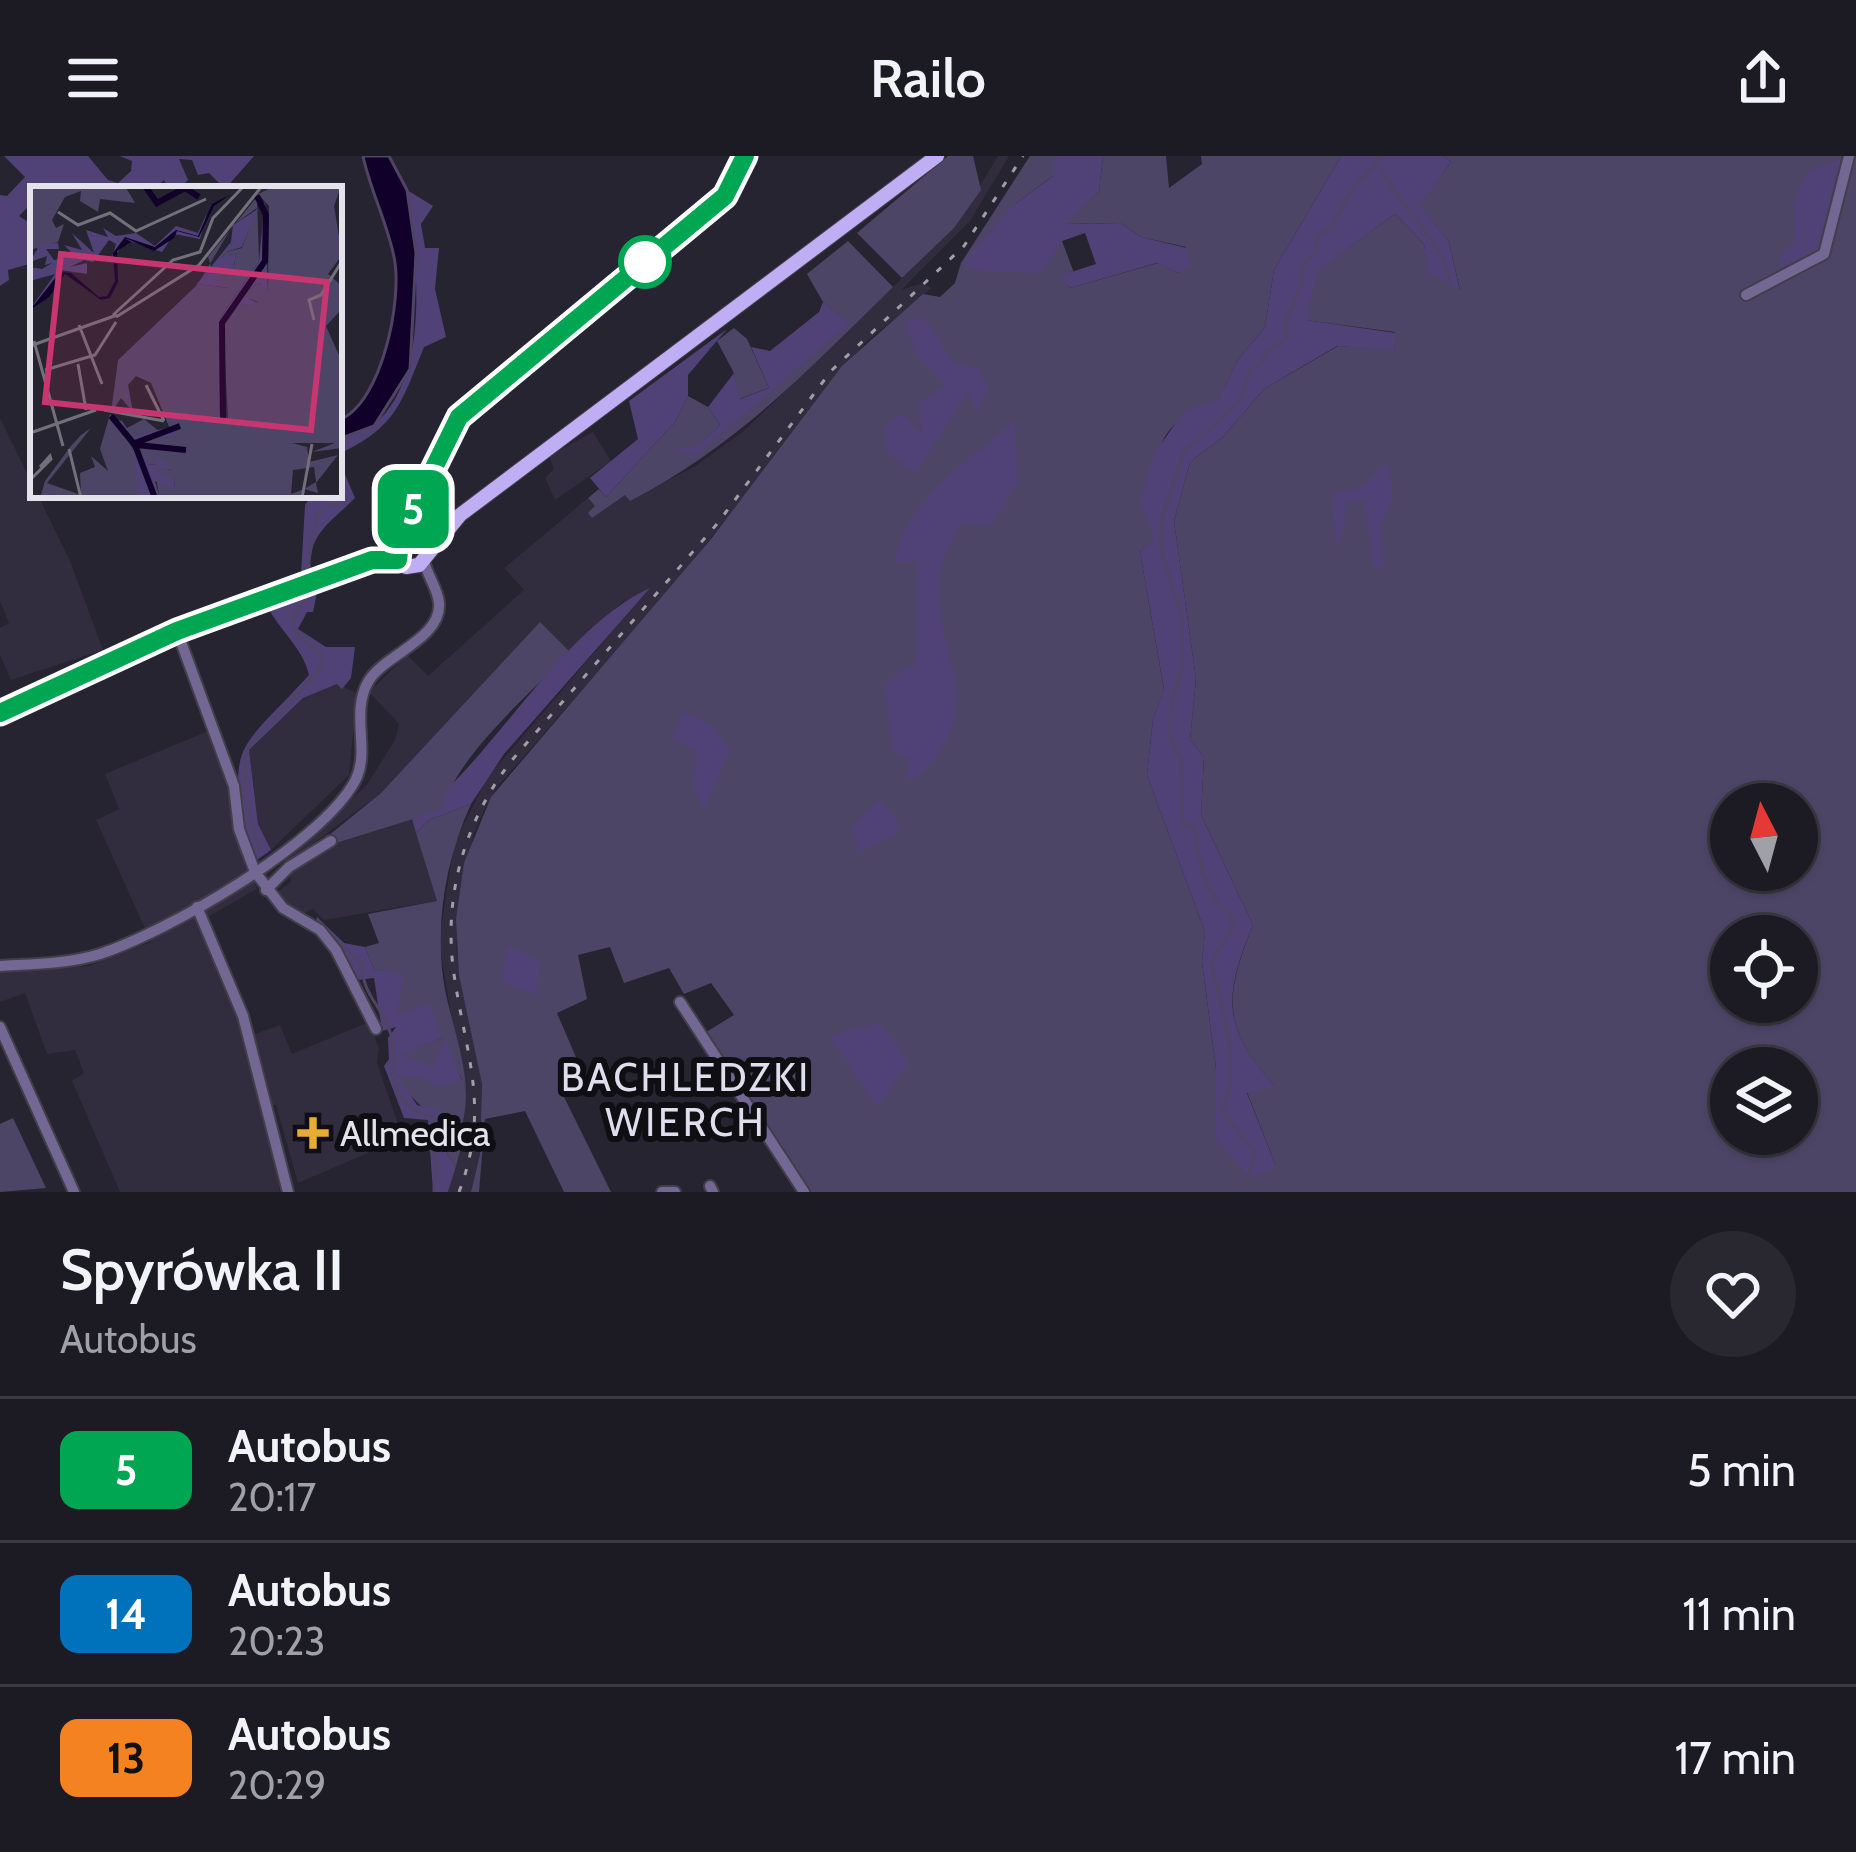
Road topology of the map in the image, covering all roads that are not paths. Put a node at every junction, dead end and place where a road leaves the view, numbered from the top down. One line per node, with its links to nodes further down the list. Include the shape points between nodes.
1 (746, 156): 5 (street, via 725,196 459,417 410,518)
2 (937, 156): 5 (main road)
3 (1850, 156): 4 (street, via 1824,254)
4 (1746, 295)
5 (412, 551): 6 (main road); 9 (street, via 439,607 430,627 377,670 363,693 357,777 308,832)
6 (177, 631): 7 (main road); 9 (street, via 234,786)
7 (0, 713)
8 (331, 841): 10 (street)
9 (254, 872): 10 (street); 11 (street)
10 (266, 890): 15 (street, via 336,950)
11 (197, 907): 12 (street, via 96,956); 17 (street, via 243,1016)
12 (0, 966)
13 (680, 1002): 20 (street)
14 (0, 1027): 16 (street)
15 (376, 1029)
16 (74, 1192)
17 (288, 1192)
18 (662, 1192): 19 (street)
19 (675, 1192)
20 (804, 1192)

